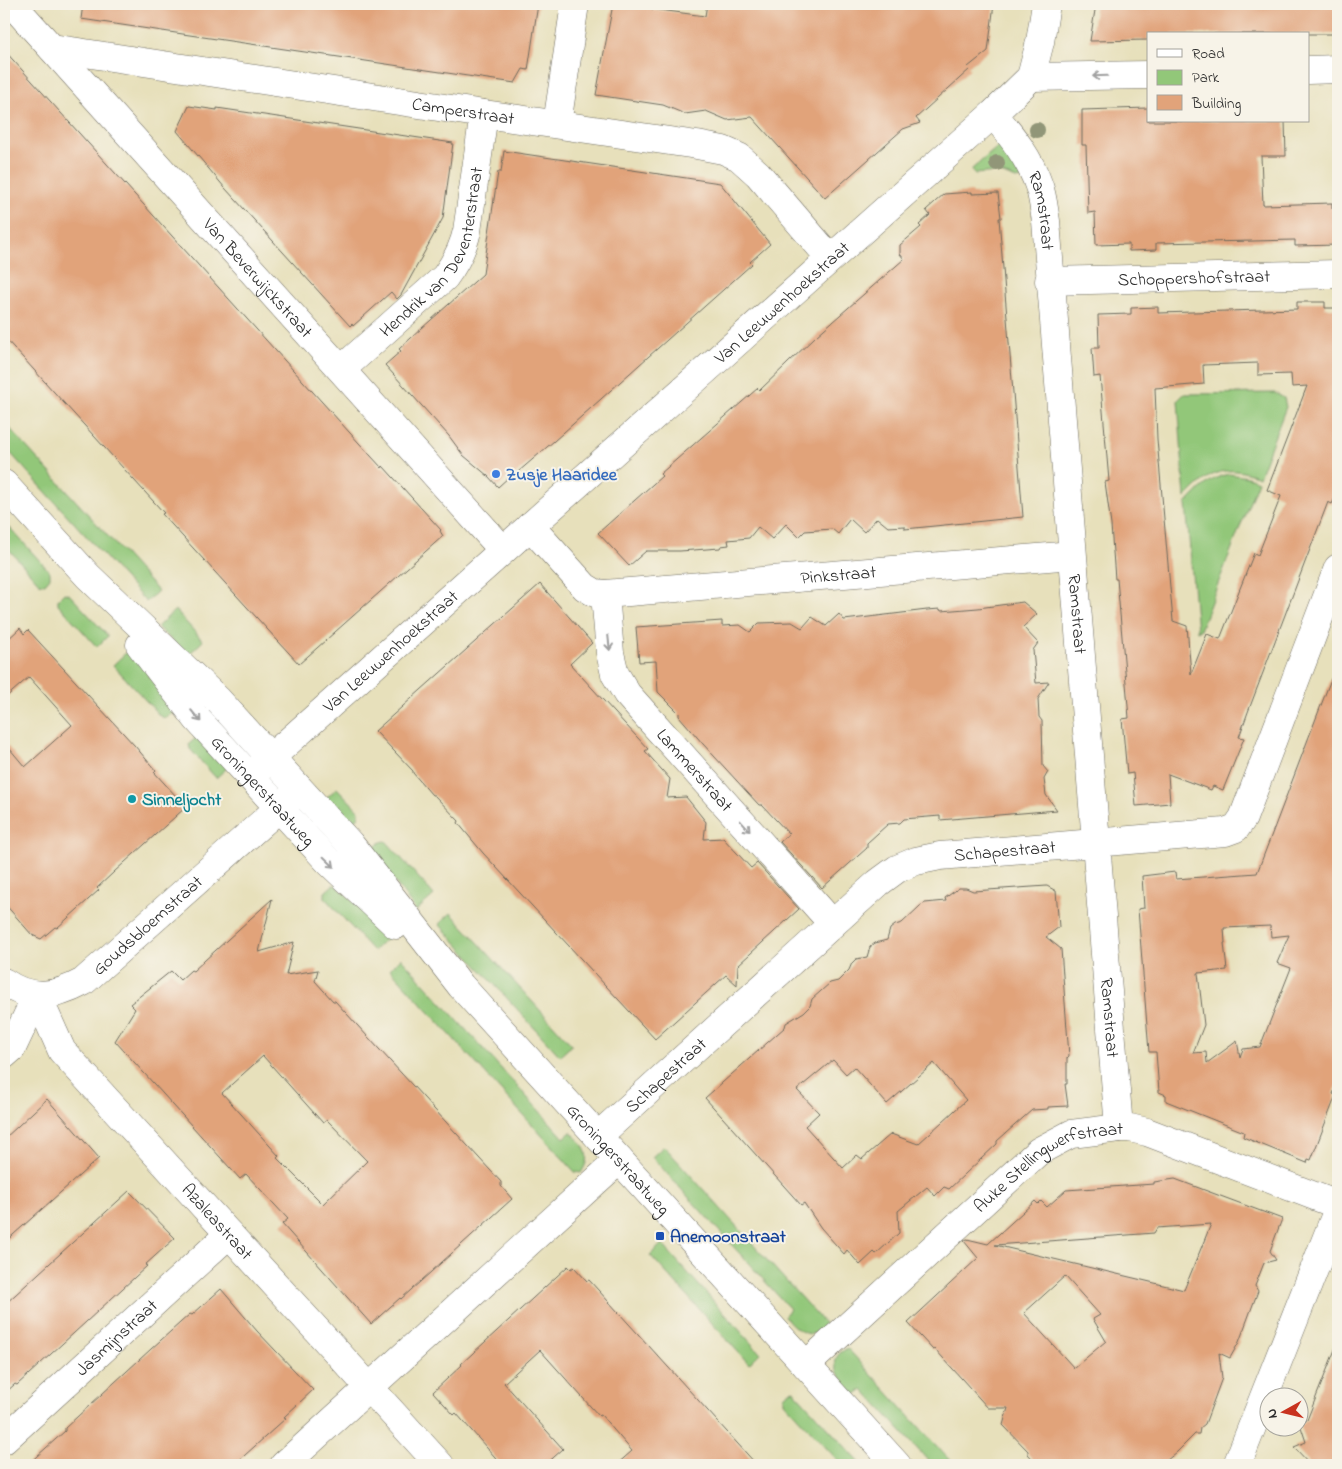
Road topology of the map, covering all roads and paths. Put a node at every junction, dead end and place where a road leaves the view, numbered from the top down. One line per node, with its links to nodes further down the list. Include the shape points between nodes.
1 (12, 4): 4 (street, Van Beverwijckstraat)
2 (575, 4): 11 (street)
3 (1046, 4): 8 (street)
4 (52, 48): 9 (street, Camperstraat); 15 (street, Van Beverwijckstraat)
5 (1338, 69): 6 (street)
6 (1310, 70)
7 (1147, 75): 8 (street, one-way to 8)
8 (1032, 77): 10 (street, Van Leeuwenhoekstraat)
9 (484, 114): 11 (street, Camperstraat); 15 (street, Hendrik van Deventerstraat, via 467,230 457,261 445,277)
10 (993, 114): 12 (street, Van Leeuwenhoekstraat); 14 (street, Ramstraat, via 1030,164 1040,188 1046,221)
11 (557, 124): 12 (street, Camperstraat, via 723,150 758,174)
12 (830, 258): 17 (street, Van Leeuwenhoekstraat)
13 (1338, 274): 14 (street, Schoppershofstraat)
14 (1049, 281): 19 (street, Ramstraat)
15 (342, 369): 18 (street, Van Beverwijckstraat)
16 (4, 484): 21 (street, Groningerstraatweg)
17 (530, 526): 18 (street, Van Leeuwenhoekstraat); 22 (street, via 585,587)
18 (503, 550): 23 (street, Van Leeuwenhoekstraat)
19 (1072, 555): 22 (street, Pinkstraat); 27 (street, Ramstraat)
20 (1338, 568): 27 (street, Schapestraat, via 1247,809 1236,828 1225,832)
21 (88, 576): 23 (street, Groningerstraatweg, via 218,700); 24 (street, Groningerstraatweg, one-way to 24, via 197,719)
22 (605, 594): 28 (street, Lammerstraat, one-way to 28, via 610,653 615,674 627,694)
23 (270, 758): 24 (street, Van Leeuwenhoekstraat); 25 (street, Groningerstraatweg)
24 (250, 776): 26 (street, Groningerstraatweg)
25 (300, 789): 26 (street, Goudsbloemstraat); 30 (street, Groningerstraatweg, via 350,844)
26 (279, 808): 30 (street, Groningerstraatweg, one-way to 30, via 329,862); 31 (street, Goudsbloemstraat, via 83,982 64,992)
27 (1096, 844): 28 (street, Schapestraat, via 940,856 916,861 884,878); 33 (street, Ramstraat)
28 (832, 923): 34 (street, Schapestraat)
29 (4, 982): 31 (street, via 22,992)
30 (461, 986): 34 (street, Groningerstraatweg)
31 (37, 995): 32 (street, via 12,1048); 38 (street, Azaleastraat, via 62,1051)
32 (4, 1055)
33 (1119, 1128): 36 (street, Auke Stellingwerfstraat, via 1147,1132); 39 (street, Auke Stellingwerfstraat, via 1071,1134 1039,1151)
34 (598, 1136): 35 (street, Groningerstraatweg)
35 (619, 1160): 39 (street, Groningerstraatweg); 40 (street)
36 (1338, 1205)
37 (1338, 1209): 45 (street)
38 (229, 1234): 40 (street, Azaleastraat); 41 (street, Jasmijnstraat)
39 (806, 1365): 44 (street, Groningerstraatweg)
40 (370, 1387): 42 (street); 43 (street, Azaleastraat)
41 (4, 1440)
42 (284, 1465)
43 (440, 1465)
44 (897, 1465)
45 (1237, 1465)

